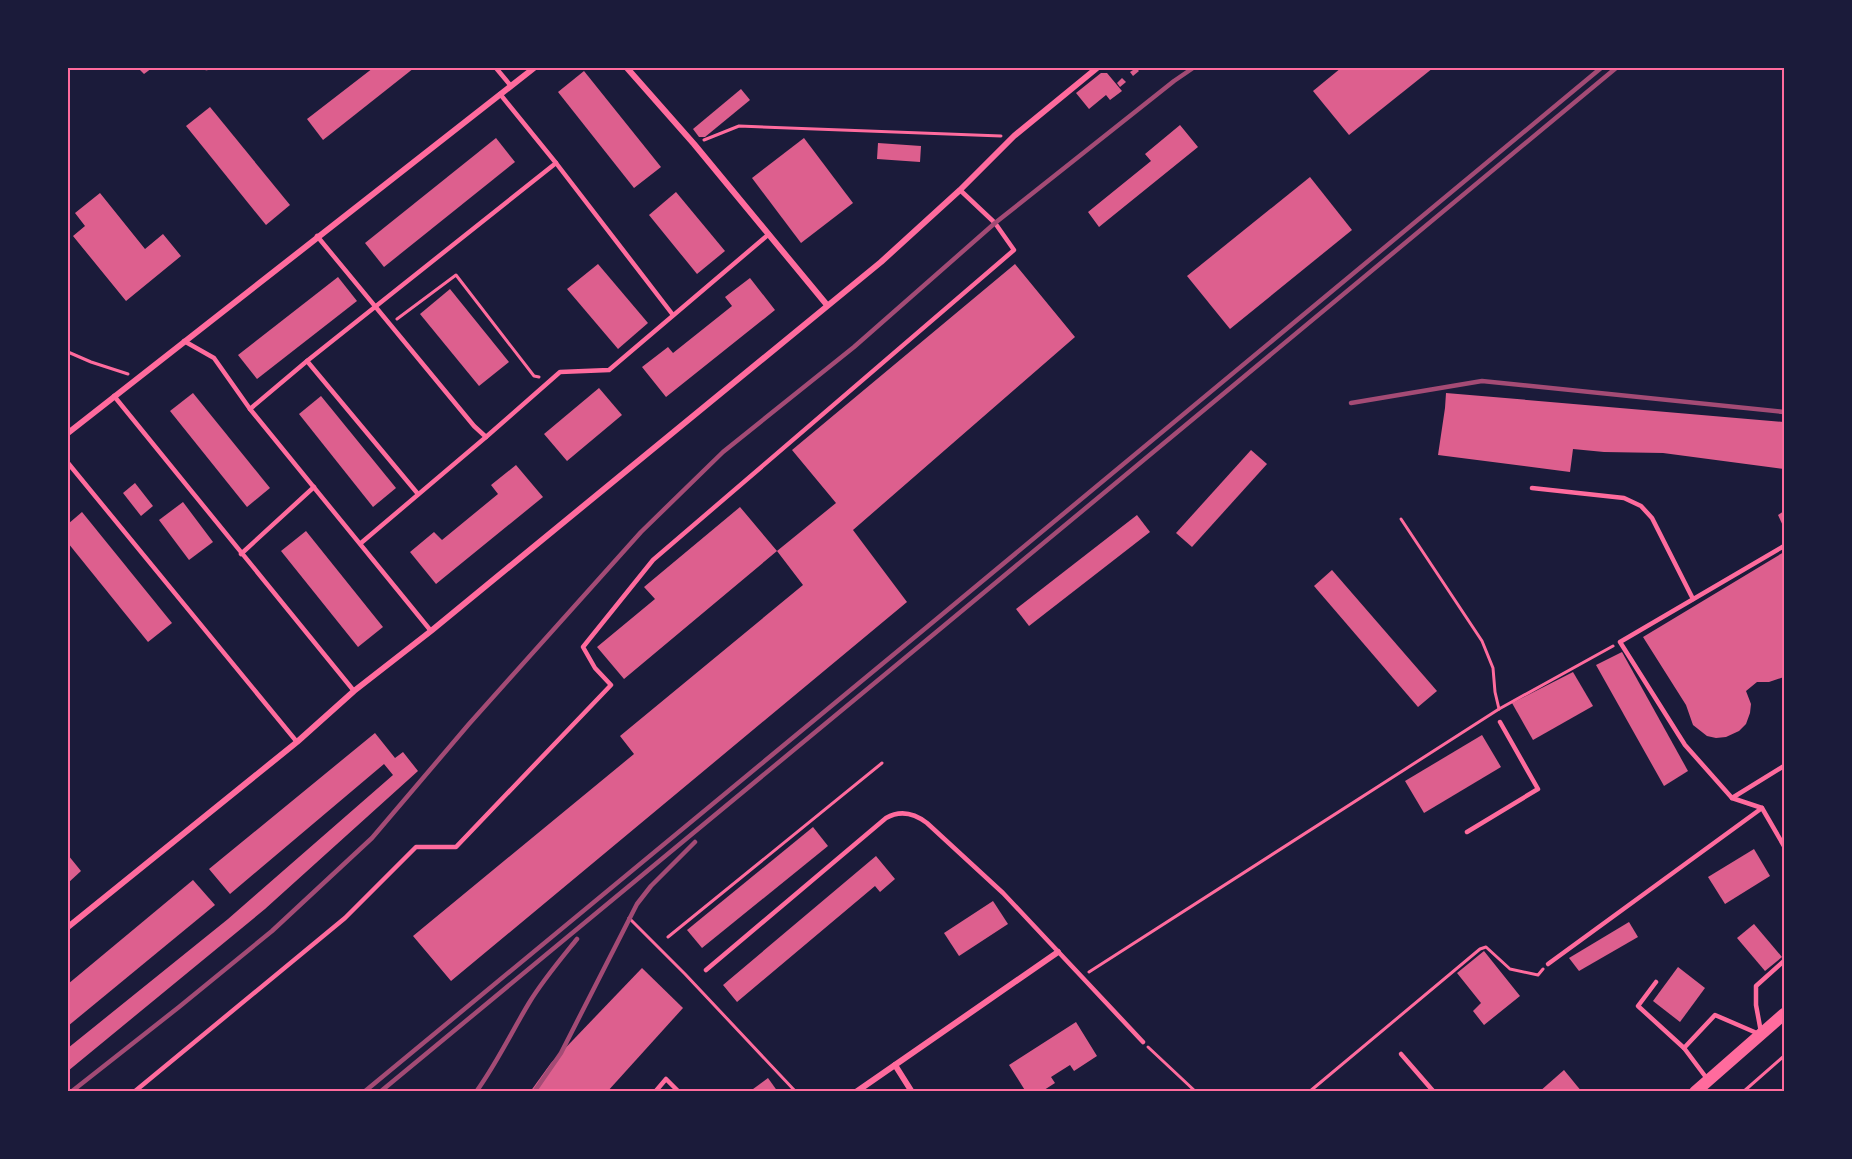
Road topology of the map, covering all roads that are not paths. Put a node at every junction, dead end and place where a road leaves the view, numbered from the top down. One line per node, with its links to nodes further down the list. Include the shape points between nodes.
1 (496, 68): 5 (lane)
2 (534, 68): 5 (street)
3 (627, 68): 9 (street)
4 (1097, 68): 8 (street, via 1014,136)
5 (511, 86): 6 (street)
6 (500, 94): 7 (lane); 10 (street)
7 (556, 163): 12 (lane); 13 (lane)
8 (960, 190): 11 (street); 50 (lane, via 994,223 1014,250 653,560 583,646 595,668 611,685 456,847 416,847 345,918)
9 (769, 234): 11 (street); 13 (lane)
10 (317, 236): 12 (lane); 14 (street)
11 (827, 305): 28 (street)
12 (376, 307): 15 (lane); 19 (lane)
13 (673, 315): 19 (lane, via 609,370 560,372)
14 (184, 341): 16 (street); 17 (lane, via 214,358)
15 (307, 361): 17 (lane); 23 (lane)
16 (114, 396): 18 (street); 26 (lane)
17 (250, 409): 21 (lane)
18 (68, 433)
19 (486, 437): 23 (lane)
20 (68, 463): 31 (lane)
21 (314, 487): 24 (lane); 26 (lane)
22 (1532, 488): 27 (lane, via 1619,497 1638,503 1652,518)
23 (418, 494): 24 (lane)
24 (361, 543): 28 (lane)
25 (1785, 546): 27 (lane)
26 (241, 554): 29 (lane)
27 (1692, 599): 33 (lane, via 1620,642 1685,745)
28 (431, 631): 29 (street)
29 (354, 691): 31 (street)
30 (1500, 722): 35 (lane, via 1538,789)
31 (297, 742): 37 (street)
32 (1785, 766): 33 (lane)
33 (1732, 798): 34 (lane)
34 (1762, 808): 36 (lane); 40 (lane)
35 (1467, 832)
36 (1785, 846)
37 (68, 927)
38 (1058, 952): 41 (lane, via 1003,893 927,823 914,815 898,813 885,818); 45 (lane); 48 (street)
39 (1785, 961): 44 (lane, via 1756,986)
40 (1548, 964)
41 (706, 970)
42 (1656, 982): 46 (lane, via 1638,1006)
43 (1785, 1014): 44 (main road)
44 (1762, 1035): 46 (lane, via 1715,1015); 49 (main road)
45 (1143, 1042)
46 (1684, 1048): 49 (lane)
47 (1401, 1054): 55 (lane)
48 (895, 1065): 53 (street); 54 (street)
49 (1708, 1080): 56 (main road)
50 (134, 1092)
51 (655, 1092): 52 (lane, via 666,1079)
52 (679, 1092)
53 (856, 1092)
54 (912, 1092)
55 (1434, 1092)
56 (1695, 1092)

